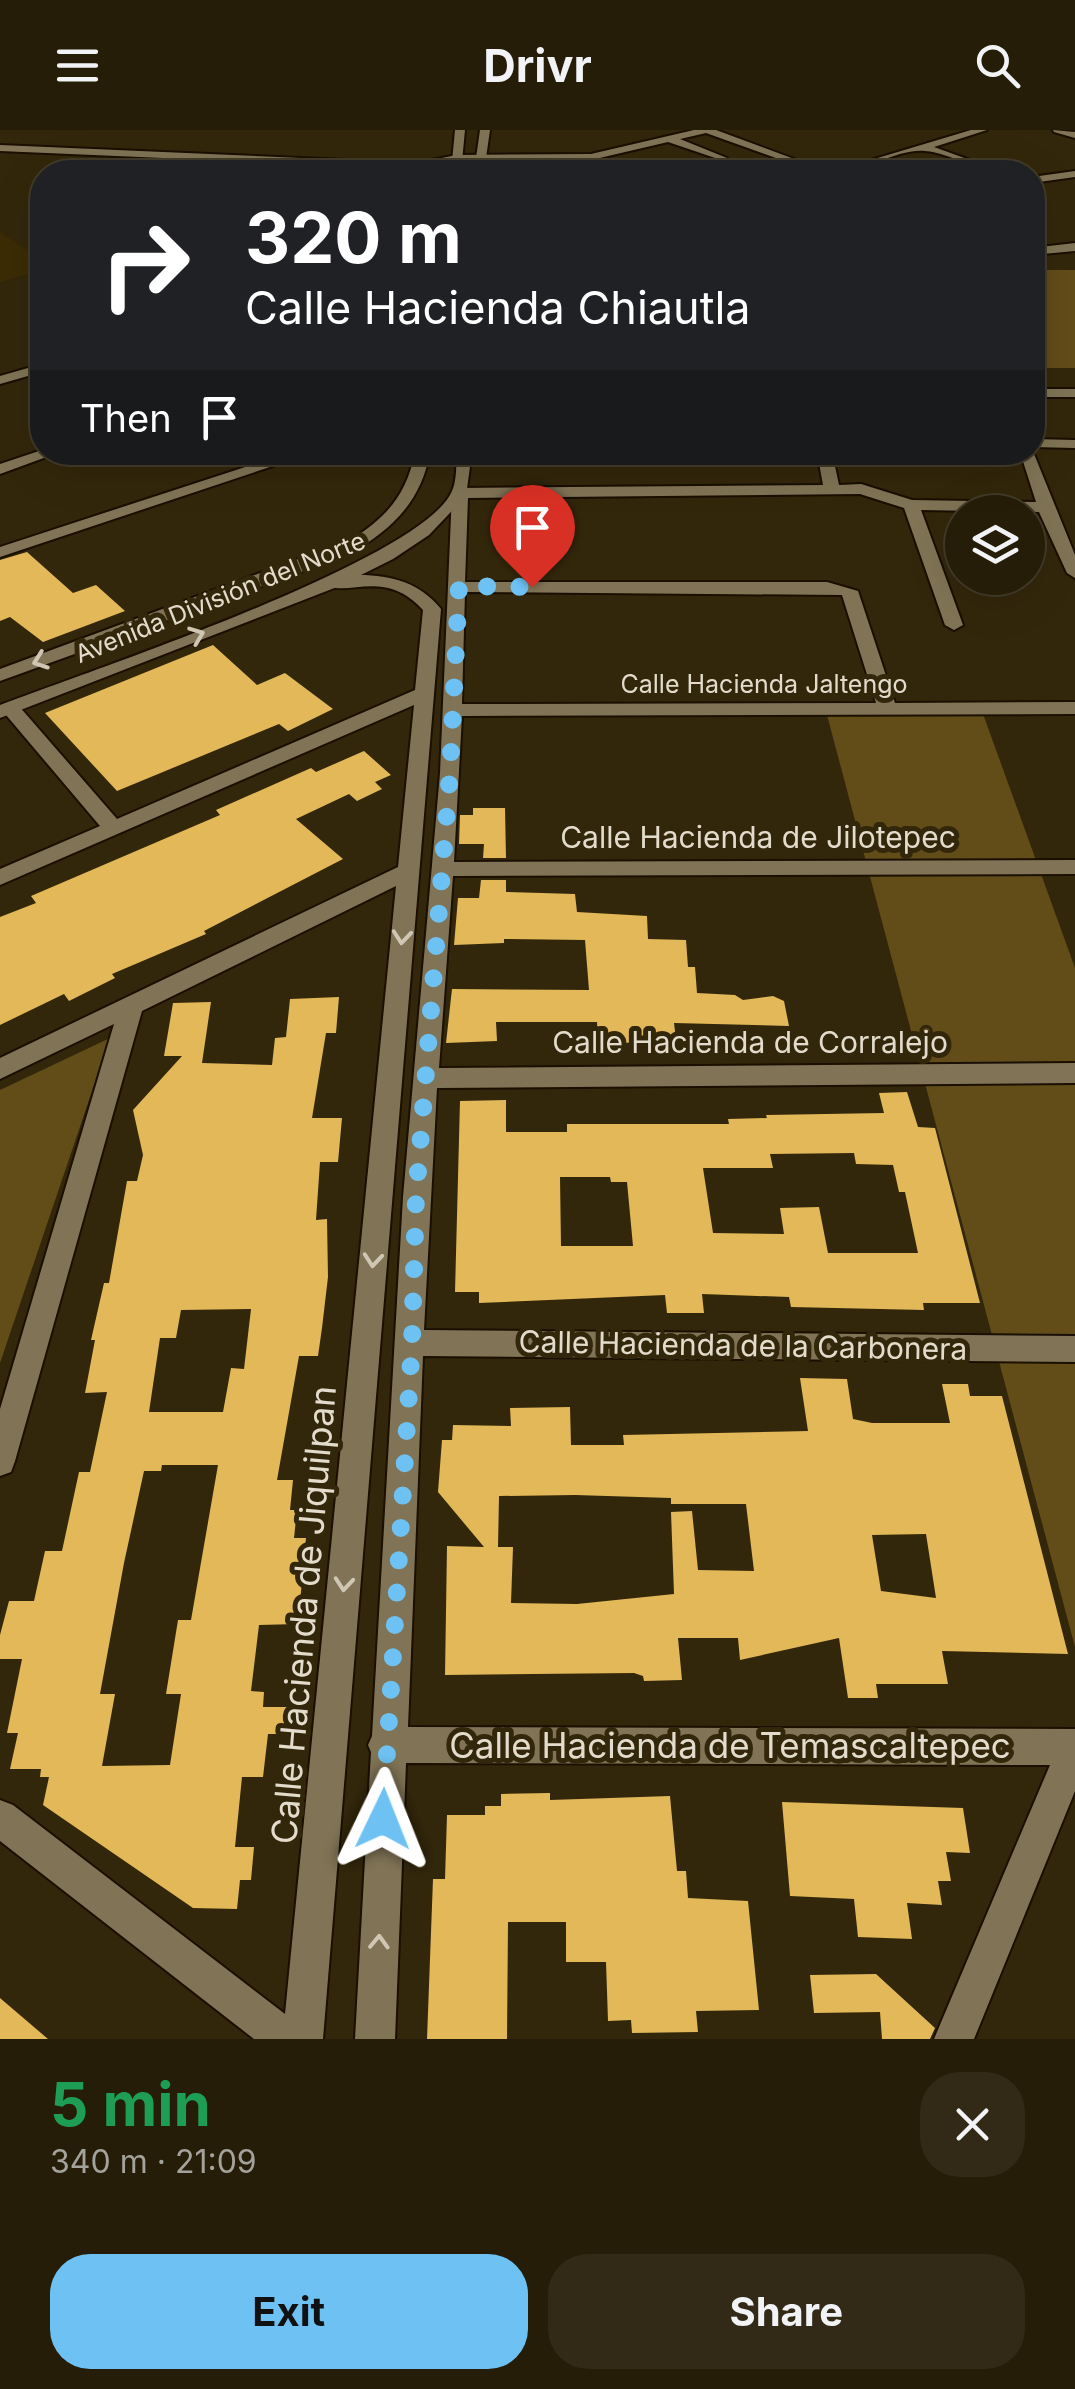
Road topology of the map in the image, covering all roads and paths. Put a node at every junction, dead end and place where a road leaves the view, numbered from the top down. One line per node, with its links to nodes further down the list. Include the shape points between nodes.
1 (460, 130): 11 (street)
2 (485, 130): 12 (street)
3 (646, 130): 8 (street)
4 (707, 130): 8 (street); 16 (street)
5 (982, 130): 9 (street)
6 (1058, 130): 7 (street)
7 (1075, 136)
8 (668, 139): 12 (street, via 591,157); 15 (street)
9 (924, 147): 17 (street); 18 (street)
10 (0, 148): 13 (street)
11 (457, 158): 12 (street); 14 (street)
12 (481, 158)
13 (246, 160)
14 (447, 160)
15 (722, 160)
16 (791, 160)
17 (878, 160)
18 (962, 160)
19 (1075, 174): 20 (street)
20 (1045, 178)
21 (1075, 246): 22 (street)
22 (1045, 250)
23 (30, 371): 24 (street)
24 (0, 380)
25 (1045, 393): 26 (street)
26 (1075, 393)
27 (1045, 443): 28 (street)
28 (1075, 444)
29 (30, 459): 35 (street)
30 (268, 465): 42 (street)
31 (422, 465): 47 (street, Avenida División del Norte, via 409,500 361,542)
32 (463, 465): 37 (street)
33 (827, 465): 36 (street)
34 (1032, 465): 38 (street)
35 (0, 469)
36 (832, 489): 37 (street); 39 (street, via 861,489)
37 (460, 493): 44 (street, Avenida División del Norte, via 423,532); 45 (street)
38 (1041, 495)
39 (910, 506): 40 (street); 46 (street)
40 (945, 506)
41 (1045, 507): 43 (street)
42 (0, 552)
43 (1075, 573)
44 (331, 583): 49 (street, Avenida División del Norte, one-way to 44); 52 (street, Calle Hacienda de Jiquilpan, via 374,579 424,598 432,609)
45 (459, 586): 54 (street, via 849,591); 56 (street)
46 (954, 625)
47 (114, 635): 48 (street, Avenida División del Norte); 49 (street, via 114,651)
48 (80, 647): 50 (street, via 105,654); 51 (street, Avenida División del Norte, one-way to 51)
49 (138, 658): 50 (street, Avenida División del Norte)
50 (106, 670): 55 (street, Avenida División del Norte)
51 (0, 675)
52 (425, 693): 57 (street, Calle Hacienda de Jiquilpan); 59 (street)
53 (1075, 708): 54 (street, Calle Hacienda Jaltengo)
54 (886, 709): 56 (street, Calle Hacienda Jaltengo)
55 (5, 710): 59 (street)
56 (453, 710): 58 (street)
57 (418, 771): 58 (street); 62 (street, Calle Hacienda de Jiquilpan)
58 (450, 773): 61 (street)
59 (113, 828): 63 (street)
60 (1075, 867): 61 (street, Calle Hacienda de Jilotepec)
61 (441, 869): 67 (street)
62 (408, 871): 64 (street); 68 (street, Calle Hacienda de Jiquilpan, one-way to 68)
63 (0, 878)
64 (130, 1006): 65 (street); 72 (street)
65 (0, 1070)
66 (1075, 1073): 67 (street, Calle Hacienda de Corralejo)
67 (425, 1078): 69 (street)
68 (379, 1197): 69 (street); 77 (street, Calle Hacienda de Jiquilpan, one-way to 77)
69 (416, 1197): 70 (street)
70 (412, 1343): 71 (street, Calle Hacienda de la Carbonera); 73 (street)
71 (1075, 1349)
72 (0, 1460)
73 (386, 1745): 74 (street, Calle Hacienda de Temascaltepec); 78 (street, one-way to 73)
74 (1075, 1747): 79 (street)
75 (0, 1818): 76 (street)
76 (286, 2039)
77 (303, 2039)
78 (376, 2039)
79 (954, 2039)

